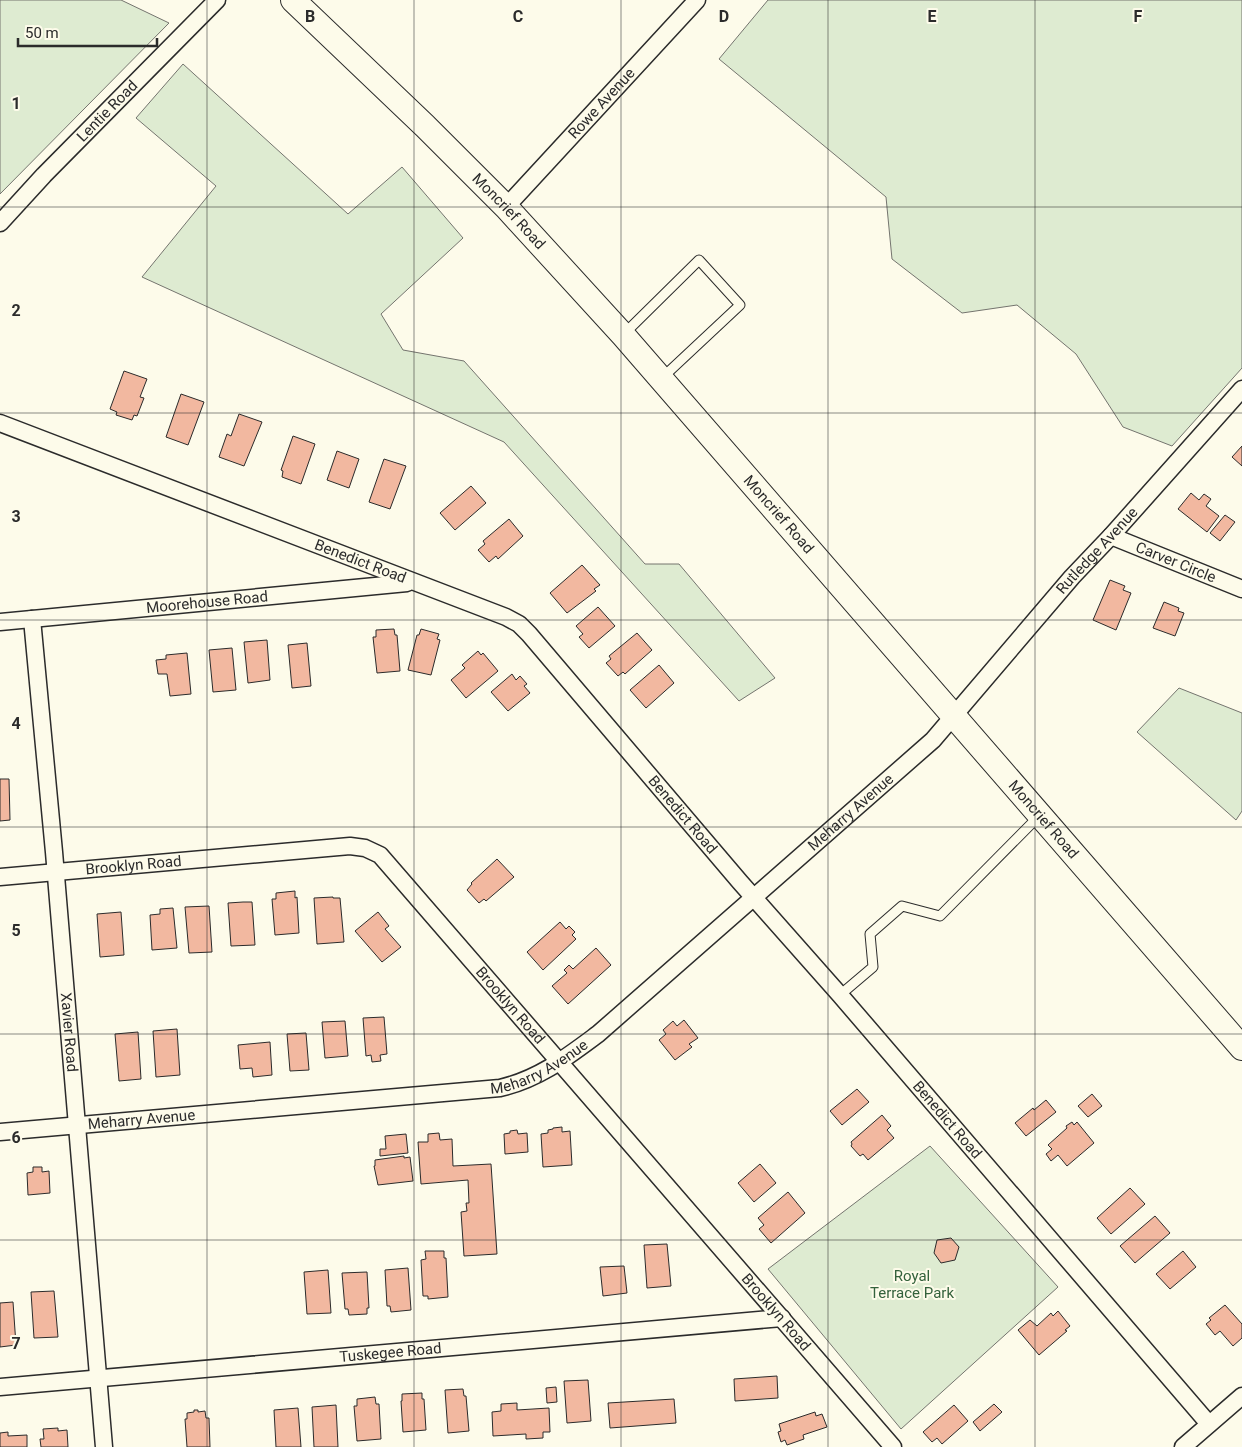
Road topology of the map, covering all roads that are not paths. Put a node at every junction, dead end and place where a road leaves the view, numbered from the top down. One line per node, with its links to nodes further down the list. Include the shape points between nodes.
1 (216, 0): 5 (street, Lentie Road)
2 (293, 0): 4 (main road, Moncrief Road)
3 (698, 0): 4 (street, Rowe Avenue)
4 (506, 207): 6 (main road, Moncrief Road)
5 (0, 223)
6 (623, 335): 7 (main road, Moncrief Road); 7 (lane, via 699,260 740,305)
7 (662, 378): 15 (main road, Moncrief Road)
8 (1242, 389): 10 (street, Rutledge Avenue)
9 (0, 423): 11 (street, Benedict Road)
10 (1111, 536): 12 (street, Carver Circle); 15 (street, Rutledge Avenue)
11 (412, 582): 13 (street, Moorehouse Road); 19 (street, Benedict Road, via 519,624)
12 (1242, 589)
13 (32, 619): 14 (street, Moorehouse Road); 17 (street, Xavier Road)
14 (0, 622)
15 (953, 714): 16 (main road, Moncrief Road); 19 (street, Meharry Avenue, via 933,740)
16 (1040, 815): 20 (lane, via 940,916 902,906 870,934 873,967); 21 (main road, Moncrief Road)
17 (55, 872): 18 (street, Brooklyn Road); 22 (street, Brooklyn Road, via 350,846 365,848 380,854); 23 (street, Xavier Road)
18 (0, 877)
19 (754, 898): 20 (street, Benedict Road); 22 (street, Meharry Avenue, via 598,1034)
20 (840, 995): 29 (street, Benedict Road)
21 (1242, 1048)
22 (561, 1062): 23 (street, Meharry Avenue, via 528,1080 500,1088); 25 (street, Brooklyn Road)
23 (76, 1125): 24 (street, Meharry Avenue); 26 (street, Xavier Road)
24 (0, 1132)
25 (782, 1318): 26 (street, Tuskegee Road); 31 (street, Brooklyn Road)
26 (98, 1378): 27 (street, Tuskegee Road); 30 (street, Xavier Road)
27 (0, 1386)
28 (1242, 1396): 29 (street)
29 (1209, 1424): 32 (street)
30 (104, 1447)
31 (893, 1447)
32 (1183, 1447)

